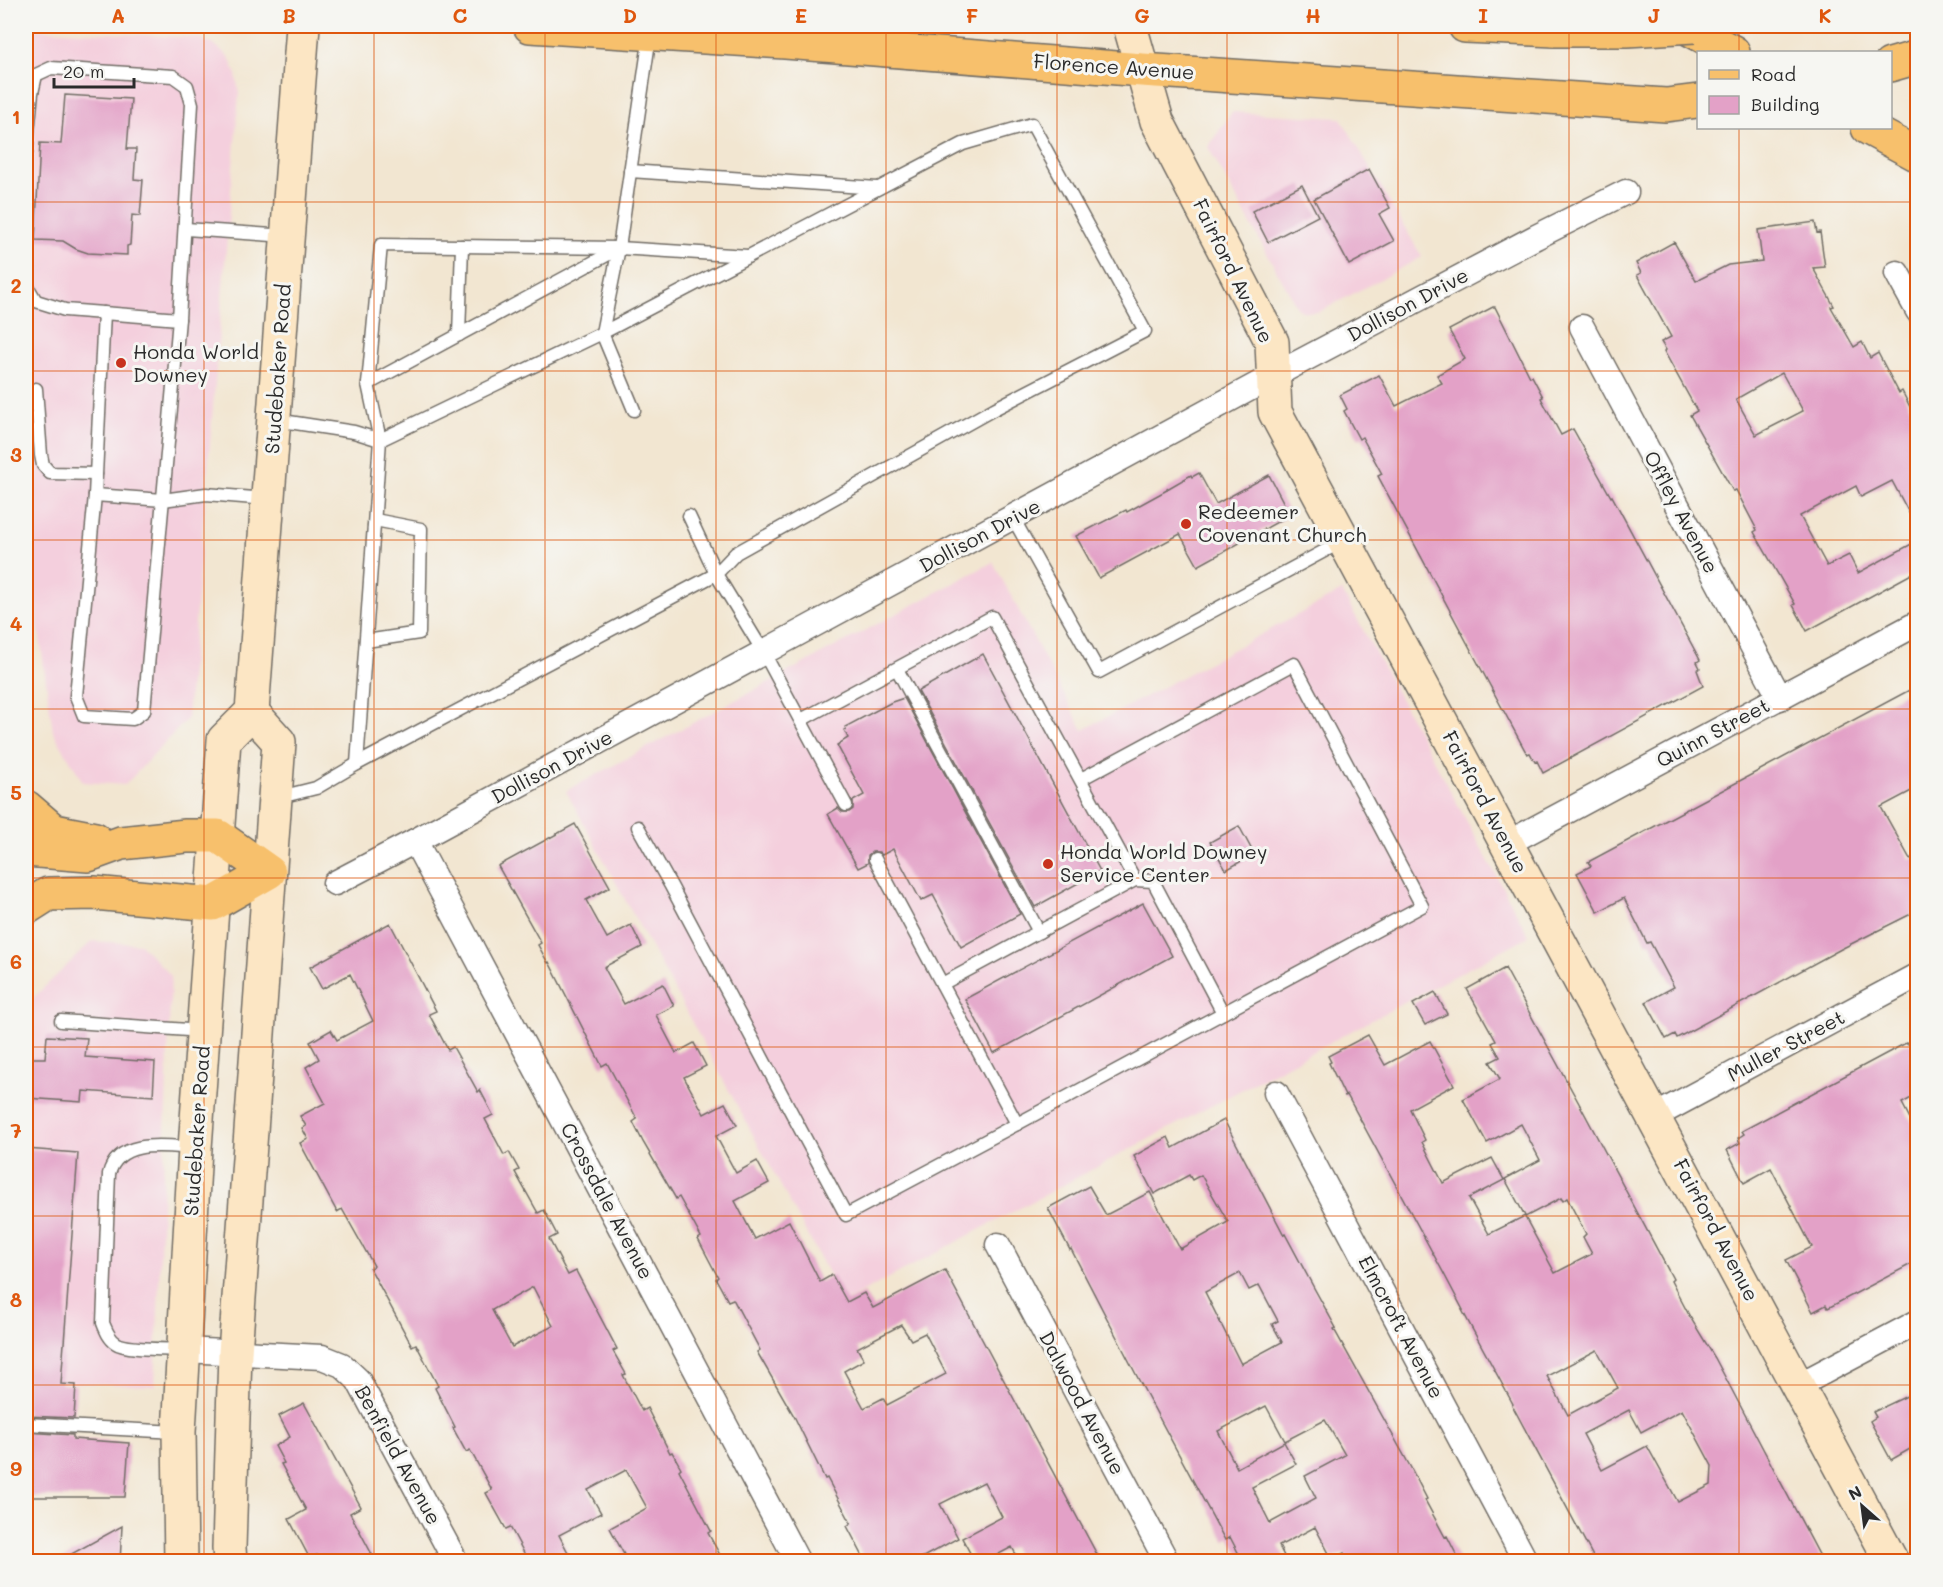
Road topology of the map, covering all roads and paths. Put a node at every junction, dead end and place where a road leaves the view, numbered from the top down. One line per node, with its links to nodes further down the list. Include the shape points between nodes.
1 (303, 26): 20 (main road, Studebaker Road)
2 (530, 26): 7 (main road, Florence Avenue)
3 (1130, 26): 11 (main road, Fairford Avenue)
4 (1466, 26): 6 (main road, bridge, via 1554,30)
5 (1684, 26): 8 (main road)
6 (1694, 26)
7 (651, 33): 11 (main road, Florence Avenue); 16 (lane)
8 (1731, 51)
9 (1917, 57): 10 (main road)
10 (1892, 64)
11 (1142, 70): 12 (main road, Florence Avenue, via 1666,105); 32 (main road, Fairford Avenue, via 1157,121 1272,342)
12 (1697, 101)
13 (1870, 129): 15 (main road)
14 (26, 153): 19 (lane, via 36,75 51,68 173,76 188,86 192,104)
15 (1917, 155)
16 (630, 171): 17 (lane); 22 (lane)
17 (879, 188): 23 (lane); 46 (lane, via 963,144 1032,124 1145,331 994,409 736,553)
18 (1626, 192): 32 (street, Dollison Drive)
19 (186, 230): 20 (lane); 28 (lane)
20 (288, 237): 36 (main road, Studebaker Road)
21 (462, 246): 22 (lane); 31 (lane); 33 (lane, via 381,245)
22 (619, 248): 23 (lane); 30 (lane); 31 (lane)
23 (749, 256): 30 (lane)
24 (1897, 273): 26 (street)
25 (26, 284): 27 (lane, via 36,301 65,310)
26 (1917, 311)
27 (104, 313): 28 (lane); 38 (lane)
28 (179, 319): 41 (lane)
29 (1582, 327): 51 (street, Offley Avenue)
30 (602, 333): 35 (lane); 37 (lane)
31 (459, 335): 33 (lane)
32 (1273, 376): 43 (street, Dollison Drive); 45 (main road, Fairford Avenue, via 1275,412)
33 (368, 384): 37 (lane)
34 (36, 389): 38 (lane, via 43,465 50,473)
35 (634, 410)
36 (274, 420): 37 (lane, via 354,432); 40 (main road, Studebaker Road)
37 (380, 440): 44 (lane)
38 (96, 474): 39 (lane)
39 (95, 495): 41 (lane); 41 (lane, via 76,696 84,716 133,719 144,711)
40 (268, 499): 41 (lane, via 206,494); 52 (main road, Studebaker Road)
41 (163, 500)
42 (689, 516): 46 (lane)
43 (1013, 518): 45 (lane, via 1099,672); 49 (street, Dollison Drive)
44 (375, 520): 48 (lane); 48 (lane, via 421,529 419,633)
45 (1344, 540): 63 (main road, Fairford Avenue)
46 (716, 574): 49 (lane); 54 (lane)
47 (1917, 623): 51 (street, Quinn Street)
48 (366, 641): 54 (lane)
49 (764, 653): 53 (lane); 61 (street, Dollison Drive)
50 (897, 669): 53 (lane); 55 (lane, via 992,617); 71 (lane)
51 (1780, 698): 63 (street, Quinn Street)
52 (252, 712): 56 (main road, via 279,742); 60 (main road, Studebaker Road, via 224,740)
53 (801, 720): 57 (lane)
54 (357, 764): 56 (lane, via 316,788)
55 (1081, 779): 67 (lane); 74 (lane, via 1294,664 1422,906)
56 (274, 798): 66 (main road)
57 (846, 805)
58 (26, 807): 62 (main road, via 54,831)
59 (638, 827): 79 (lane, via 846,1215)
60 (218, 836): 62 (main road); 66 (main road); 69 (main road, Studebaker Road)
61 (415, 841): 68 (street, Dollison Drive); 91 (street, Crossdale Avenue)
62 (121, 843): 64 (main road, via 88,855)
63 (1508, 843): 78 (main road, Fairford Avenue)
64 (26, 850)
65 (875, 859): 73 (lane)
66 (269, 872): 69 (main road); 84 (main road)
67 (1136, 880): 71 (lane); 74 (lane, via 1153,881)
68 (335, 883)
69 (213, 904): 70 (main road, via 94,893 48,894); 76 (main road, Studebaker Road)
70 (26, 908)
71 (1039, 932): 73 (lane)
72 (1917, 975): 78 (street, Muller Street)
73 (942, 984): 79 (lane)
74 (1222, 1013): 79 (lane)
75 (61, 1021): 76 (lane)
76 (204, 1031): 80 (main road, Studebaker Road)
77 (1276, 1093): 93 (street, Elmcroft Avenue)
78 (1654, 1116): 85 (main road, Fairford Avenue)
79 (1017, 1124)
80 (195, 1148): 83 (main road, Studebaker Road); 83 (lane, via 155,1145 135,1149 119,1156 109,1174 103,1323 108,1335 117,1344 129,1347)
81 (998, 1245): 92 (street, Dalwood Avenue)
82 (1917, 1322): 85 (street)
83 (184, 1350): 84 (street, Benfield Avenue); 87 (main road, Studebaker Road)
84 (235, 1353): 89 (main road); 90 (street, Benfield Avenue, via 322,1357 342,1365 358,1380)
85 (1799, 1386): 94 (main road, Fairford Avenue)
86 (26, 1424): 87 (lane)
87 (179, 1432): 88 (main road, Studebaker Road)
88 (181, 1562)
89 (230, 1562)
90 (456, 1562)
91 (798, 1562)
92 (1167, 1562)
93 (1526, 1562)
94 (1892, 1562)

